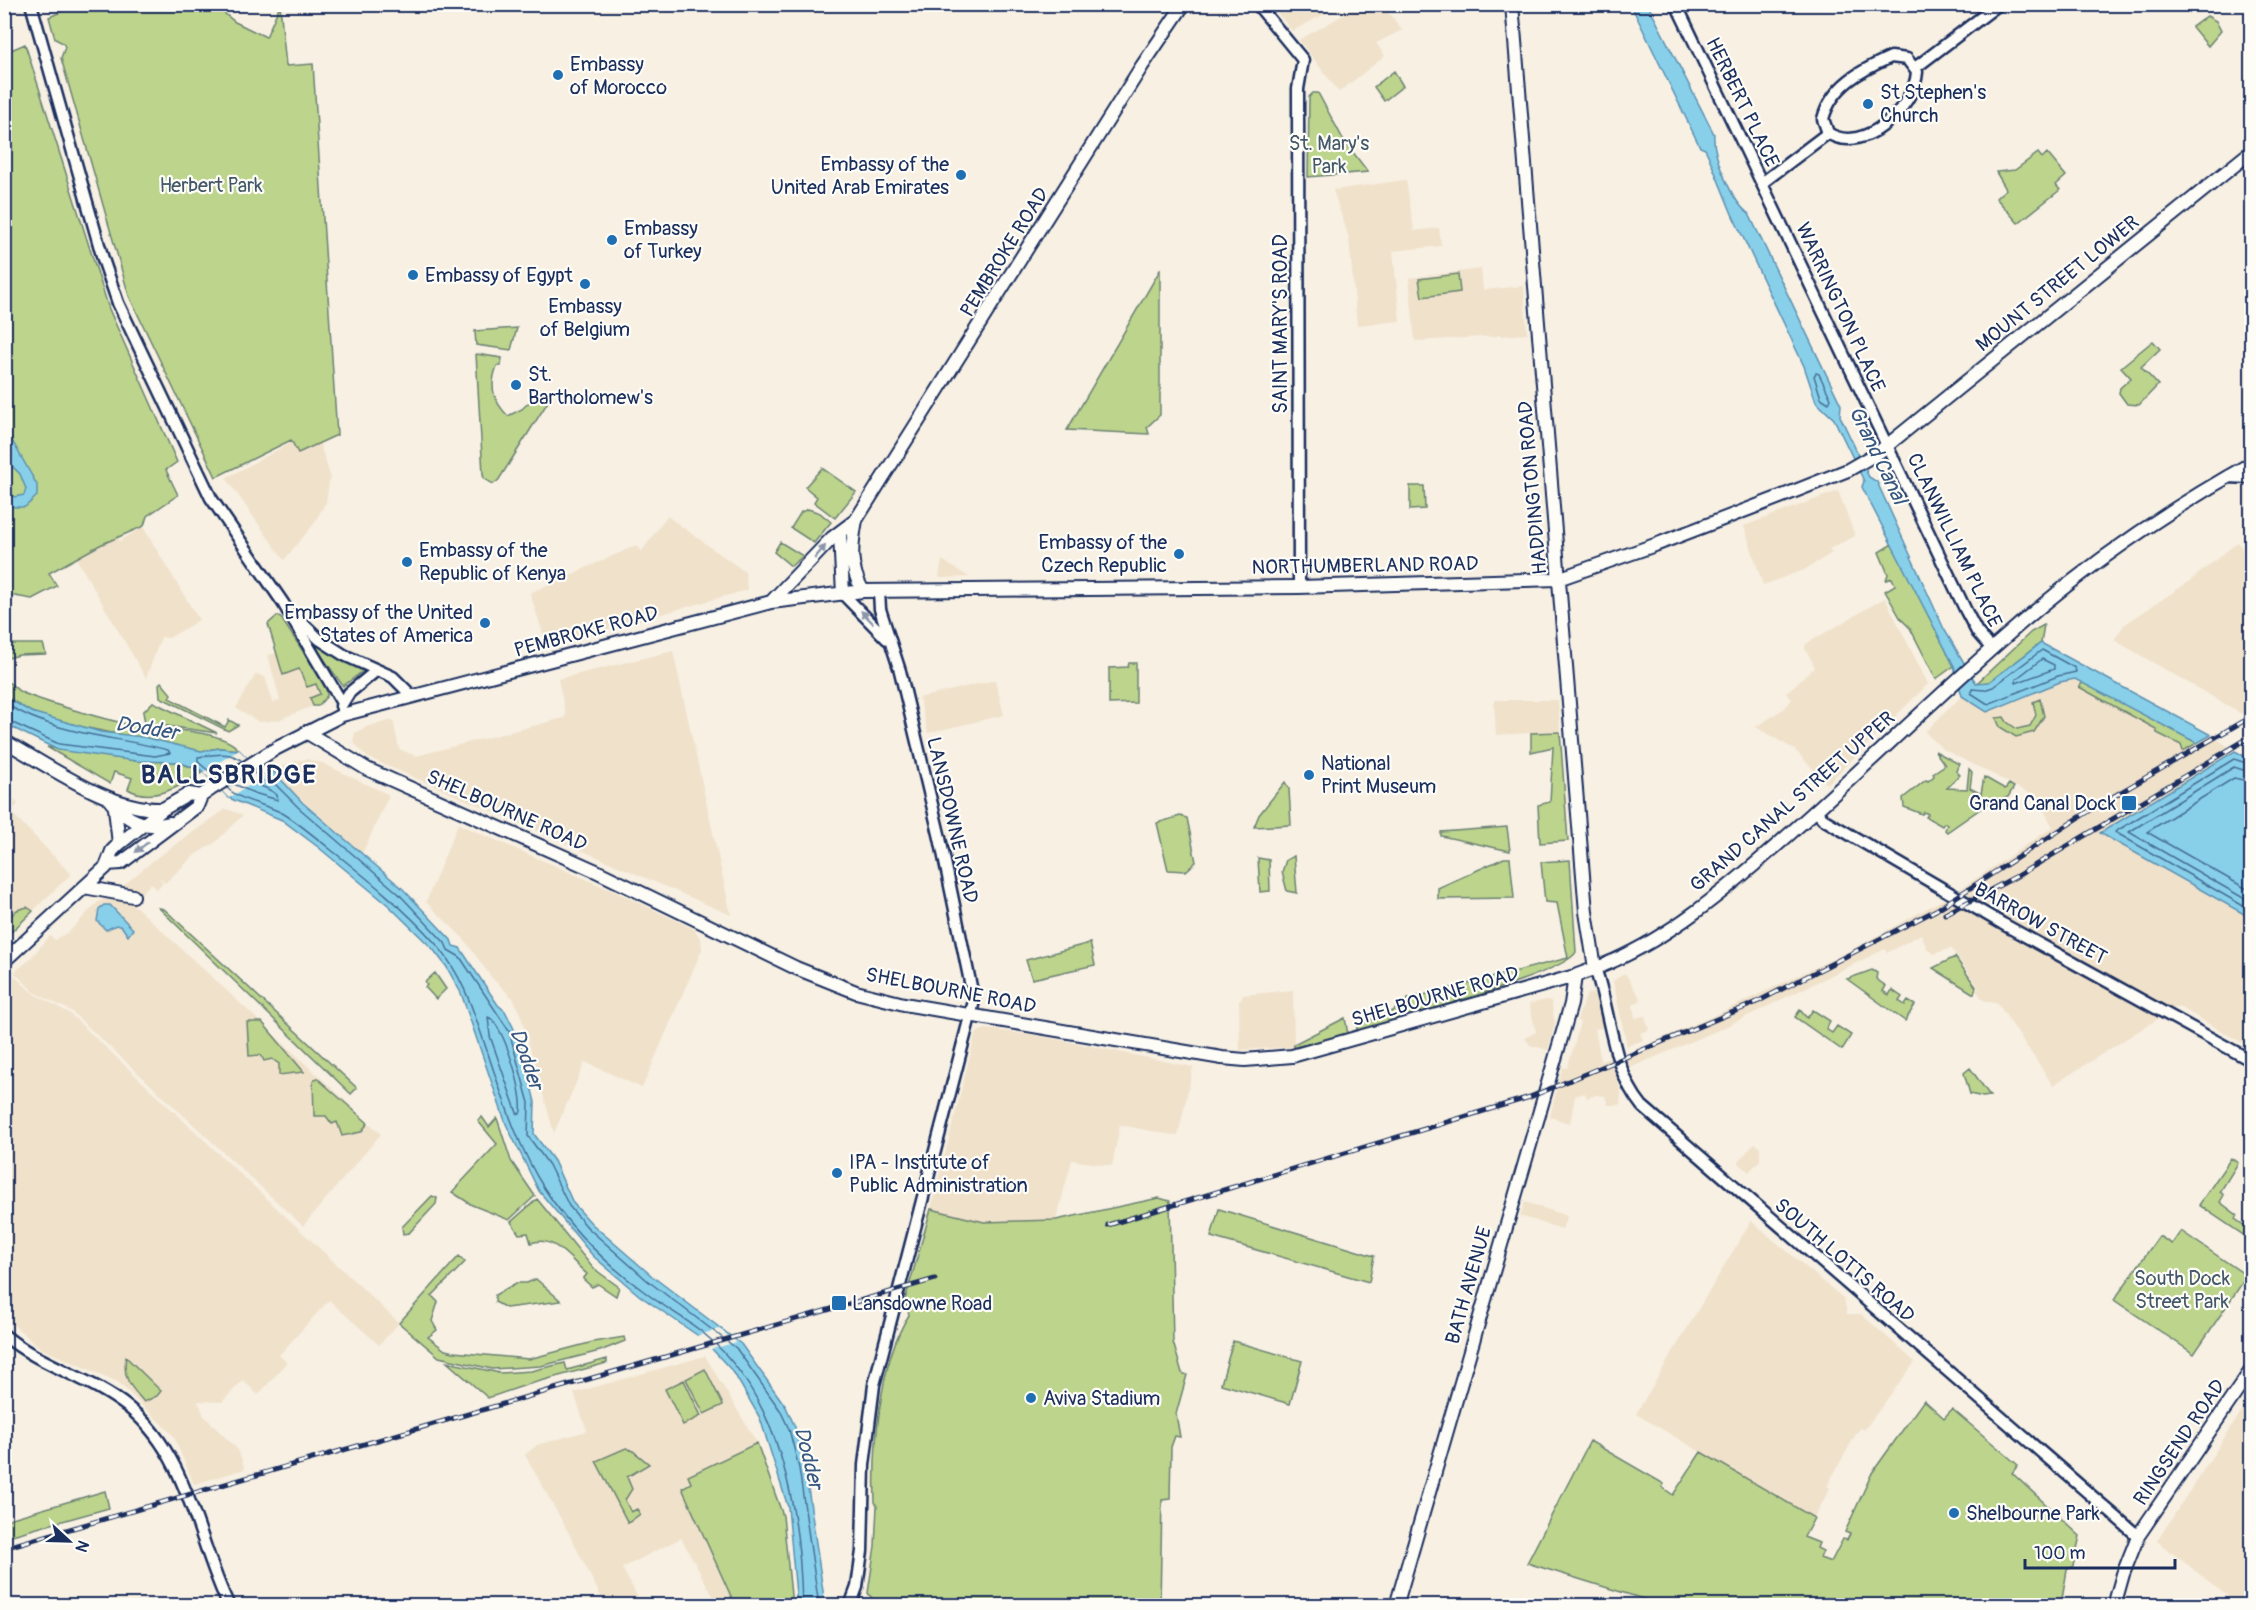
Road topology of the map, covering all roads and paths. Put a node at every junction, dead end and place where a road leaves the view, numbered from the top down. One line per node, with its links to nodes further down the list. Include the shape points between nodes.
1 (31, 4): 24 (street, via 118,303 211,498)
2 (1184, 4): 16 (main road, PEMBROKE ROAD)
3 (1257, 4): 19 (street, SAINT MARY'S ROAD, via 1303,60 1298,89)
4 (1512, 4): 18 (main road, HADDINGTON ROAD)
5 (1676, 4): 10 (street, HERBERT PLACE)
6 (1999, 4): 7 (street)
7 (1915, 68): 8 (street, via 1917,78 1910,94 1891,118 1852,139); 8 (street, via 1906,59 1892,57 1853,77 1829,101 1823,119)
8 (1828, 133): 10 (street)
9 (2252, 151): 11 (main road, MOUNT STREET LOWER)
10 (1762, 183): 11 (street, WARRINGTON PLACE)
11 (1888, 446): 12 (main road, MOUNT STREET LOWER); 26 (street, CLANWILLIAM PLACE, via 1966,611)
12 (1870, 457): 18 (main road, NORTHUMBERLAND ROAD, via 1848,470)
13 (2252, 463): 14 (main road, GRAND CANAL STREET UPPER)
14 (2227, 477): 15 (street); 26 (main road, GRAND CANAL STREET UPPER, via 2057,592)
15 (2252, 478)
16 (856, 520): 17 (main road, PEMBROKE ROAD); 20 (main road, PEMBROKE ROAD, via 850,550)
17 (840, 534): 22 (main road); 23 (main road, PEMBROKE ROAD, one-way to 17)
18 (1558, 579): 19 (main road, NORTHUMBERLAND ROAD); 45 (main road, HADDINGTON ROAD, via 1586,912)
19 (1299, 588): 21 (main road, NORTHUMBERLAND ROAD)
20 (863, 591): 21 (main road, NORTHUMBERLAND ROAD); 22 (main road, PEMBROKE ROAD)
21 (879, 591): 25 (street, LANSDOWNE ROAD)
22 (843, 594): 23 (main road, PEMBROKE ROAD); 25 (street, LANSDOWNE ROAD, one-way to 22)
23 (771, 602): 28 (main road, PEMBROKE ROAD)
24 (287, 609): 27 (street, via 344,656); 29 (street)
25 (889, 642): 47 (street, LANSDOWNE ROAD, via 900,671 969,967 974,1001)
26 (1992, 649): 37 (main road, GRAND CANAL STREET UPPER)
27 (377, 670): 28 (street, via 393,677); 29 (street, via 349,693)
28 (411, 695): 30 (main road, PEMBROKE ROAD)
29 (342, 704): 30 (street)
30 (332, 719): 31 (main road, PEMBROKE ROAD)
31 (306, 732): 33 (main road, PEMBROKE ROAD); 47 (main road, SHELBOURNE ROAD, via 367,769 594,870 822,979 874,998)
32 (4, 741): 34 (main road)
33 (201, 796): 36 (main road, via 189,794); 38 (main road, via 197,806)
34 (107, 798): 35 (main road); 36 (main road, via 132,806)
35 (115, 808): 39 (main road); 40 (main road)
36 (163, 809): 39 (main road)
37 (1815, 811): 45 (main road, GRAND CANAL STREET UPPER, via 1700,908 1649,941); 48 (street, BARROW STREET, via 2003,924)
38 (174, 822): 39 (main road, via 154,827); 41 (main road, one-way to 41, via 121,863)
39 (142, 825): 40 (main road)
40 (119, 844): 41 (main road)
41 (107, 864): 42 (main road)
42 (84, 886): 43 (main road); 44 (main road)
43 (134, 896)
44 (4, 961)
45 (1595, 968): 46 (main road, SHELBOURNE ROAD); 51 (street, SOUTH LOTTS ROAD, via 1623,1075 1642,1106)
46 (1575, 976): 47 (main road, SHELBOURNE ROAD, via 1342,1044 1267,1059 1222,1058); 54 (main road, BATH AVENUE, via 1571,1004)
47 (970, 1016): 53 (street, LANSDOWNE ROAD, via 874,1385 864,1465 863,1544 857,1587)
48 (2252, 1061)
49 (4, 1335): 52 (street, via 33,1357 95,1384 149,1428 182,1480)
50 (2252, 1369): 51 (main road, RINGSEND ROAD)
51 (2138, 1536): 55 (main road, RINGSEND ROAD)
52 (229, 1605)
53 (850, 1605)
54 (1396, 1605)
55 (2114, 1605)

